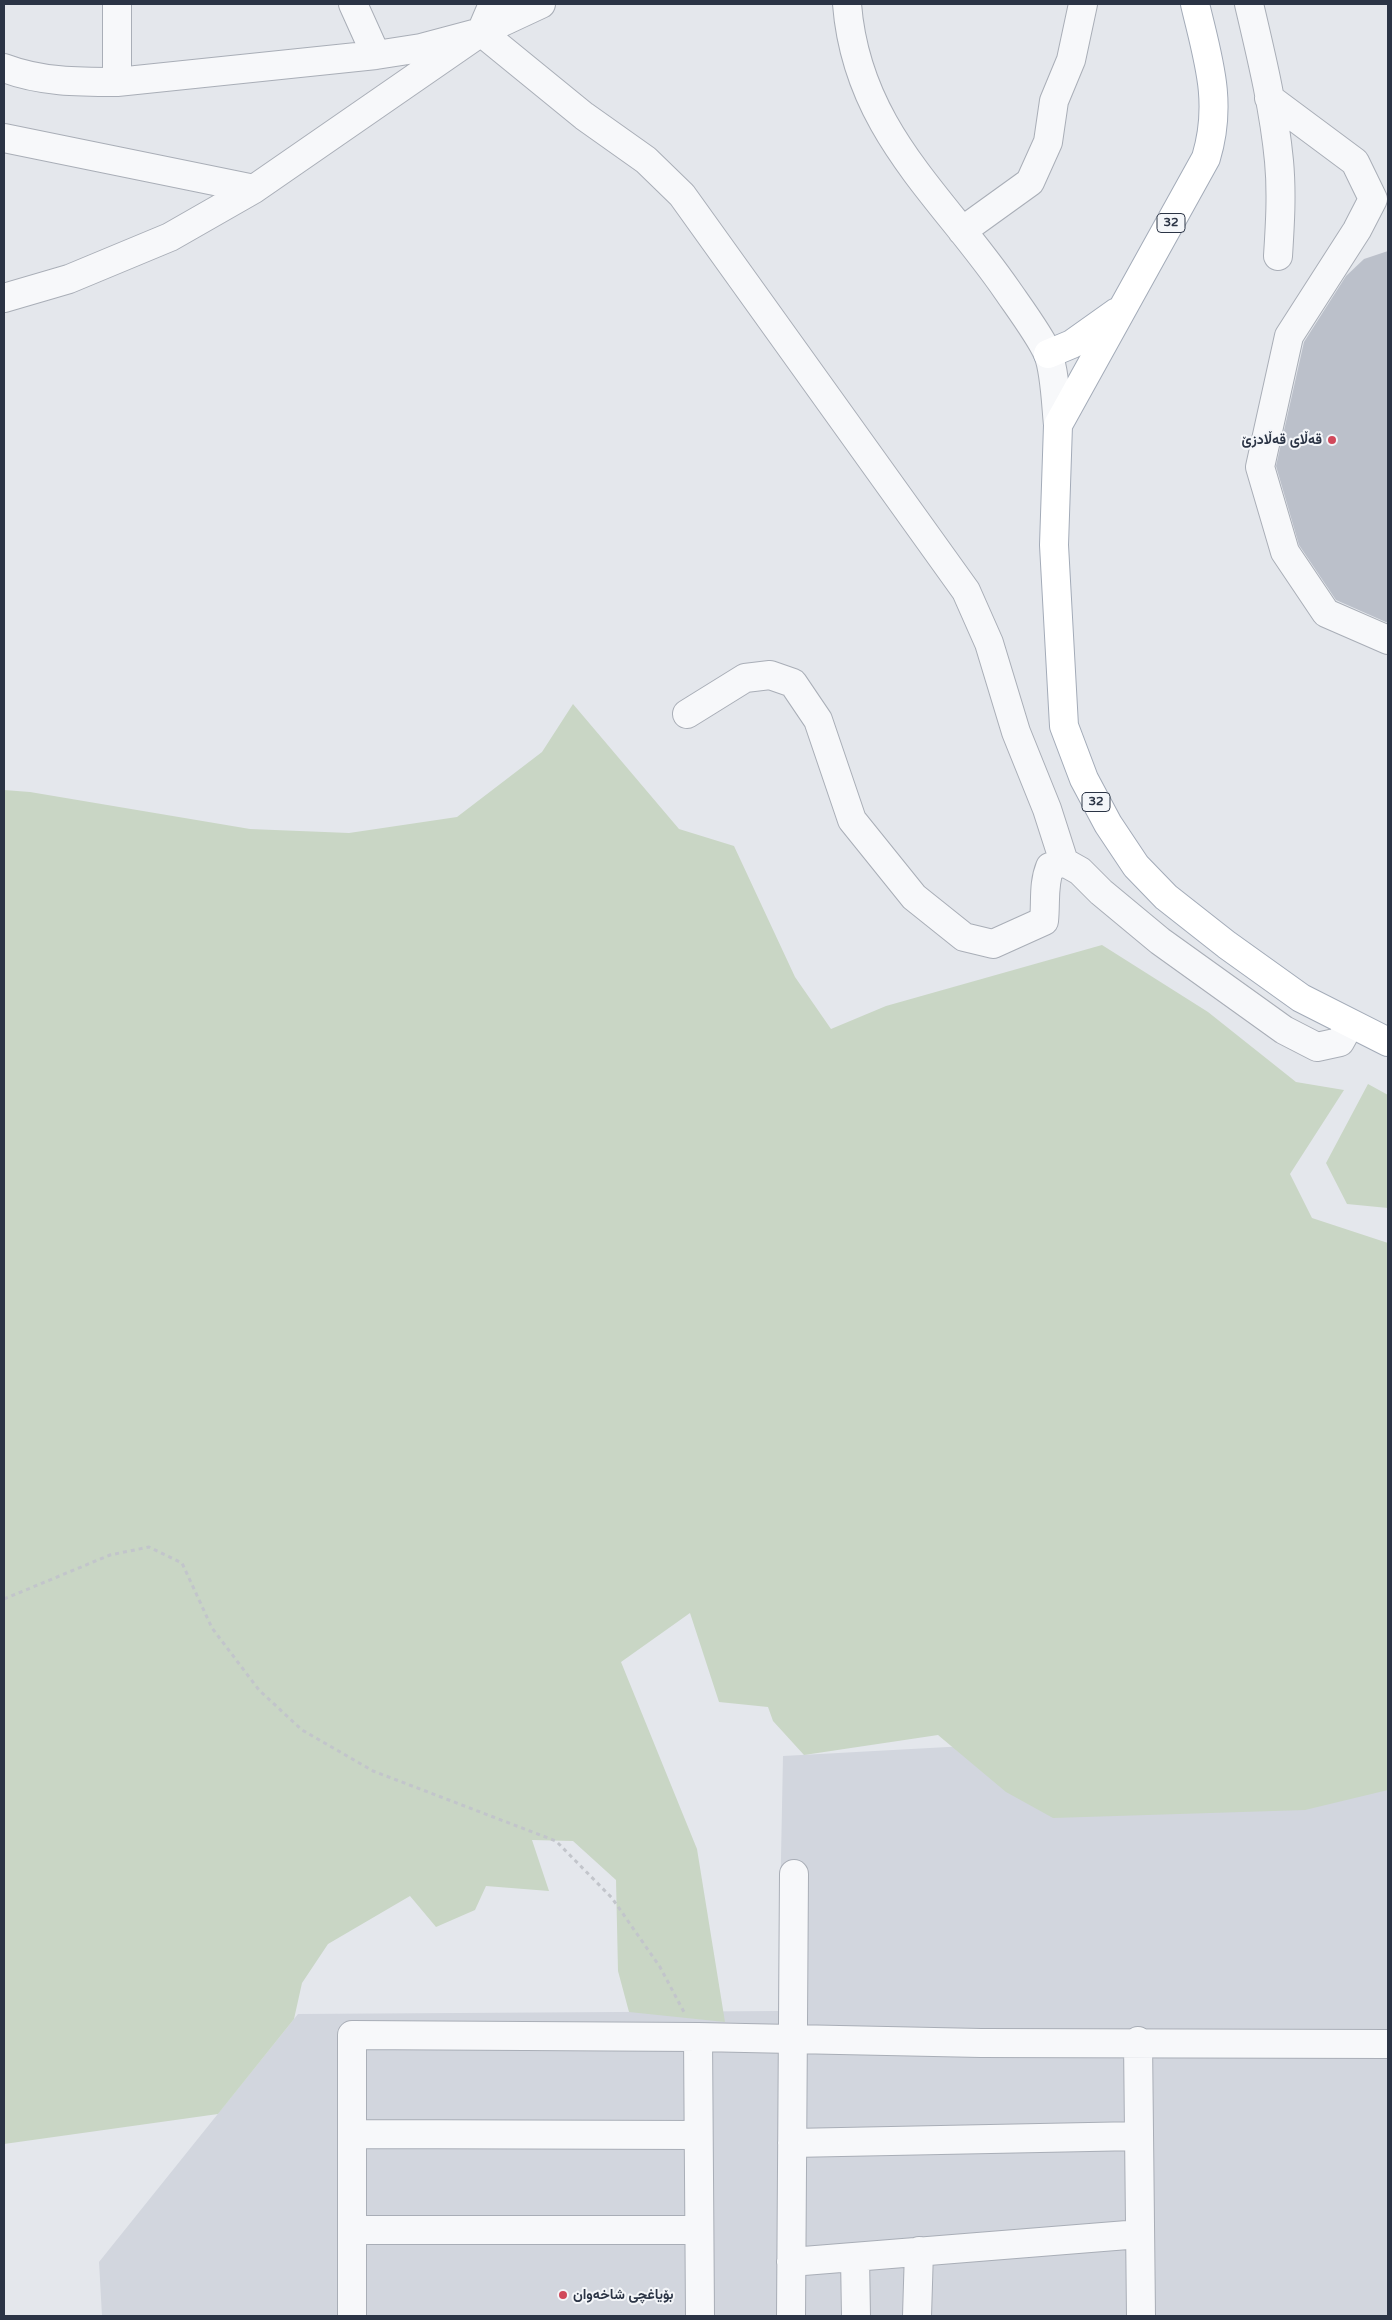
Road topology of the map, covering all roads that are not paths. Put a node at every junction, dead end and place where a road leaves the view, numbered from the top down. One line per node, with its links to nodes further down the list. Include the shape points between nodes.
1 (117, 4): 12 (street)
2 (354, 4): 10 (street)
3 (493, 4): 9 (street)
4 (541, 4): 9 (street)
5 (847, 4): 16 (street, via 858,63 884,127 912,169)
6 (1083, 4): 16 (street, via 1071,60 1054,101 1048,142 1030,182)
7 (1194, 4): 19 (main road, 32, via 1214,95 1215,120 1211,142 1199,174)
8 (1249, 4): 13 (street)
9 (481, 32): 10 (street, via 421,48); 15 (street); 24 (street, via 584,116 646,160 682,196 966,591 989,643 1016,732)
10 (376, 55): 12 (street)
11 (4, 68): 12 (street, via 47,80)
12 (117, 82)
13 (1269, 98): 17 (street, via 1279,161); 22 (street, via 1355,162 1373,199 1357,230 1289,336 1260,467 1284,552 1326,613)
14 (4, 138): 15 (street)
15 (254, 189): 18 (street, via 170,237 69,280)
16 (962, 231): 20 (street, via 1002,282)
17 (1278, 256)
18 (4, 298)
19 (1125, 306): 20 (main road, via 1072,344); 21 (main road, 32)
20 (1048, 354): 21 (street)
21 (1058, 425): 25 (main road, 32, via 1054,545 1064,726 1084,779 1136,866 1166,897 1301,998)
22 (1388, 640)
23 (687, 714): 24 (street, via 745,678 770,675 793,683 818,720 852,820 914,897 964,937 992,944 1035,924 1047,901 1045,879 1050,867)
24 (1064, 862): 25 (street, via 1080,871 1160,941 1284,1030 1318,1047 1340,1042)
25 (1350, 1024): 26 (main road, 32)
26 (1388, 1042)
27 (794, 1874): 29 (street)
28 (698, 2037): 29 (street); 32 (street, via 352,2035); 33 (street)
29 (792, 2040): 30 (street); 35 (street)
30 (1138, 2041): 31 (street); 34 (street)
31 (1388, 2044)
32 (352, 2134): 33 (street); 36 (street)
33 (698, 2135): 37 (street)
34 (1139, 2136): 35 (street); 38 (street)
35 (792, 2143): 41 (street)
36 (352, 2230): 37 (street); 42 (street)
37 (699, 2230): 43 (street)
38 (1140, 2234): 39 (street); 47 (street)
39 (919, 2252): 40 (street); 46 (street)
40 (856, 2256): 41 (street); 45 (street)
41 (791, 2262): 44 (street)
42 (352, 2316)
43 (700, 2316)
44 (791, 2316)
45 (856, 2316)
46 (917, 2316)
47 (1141, 2316)

